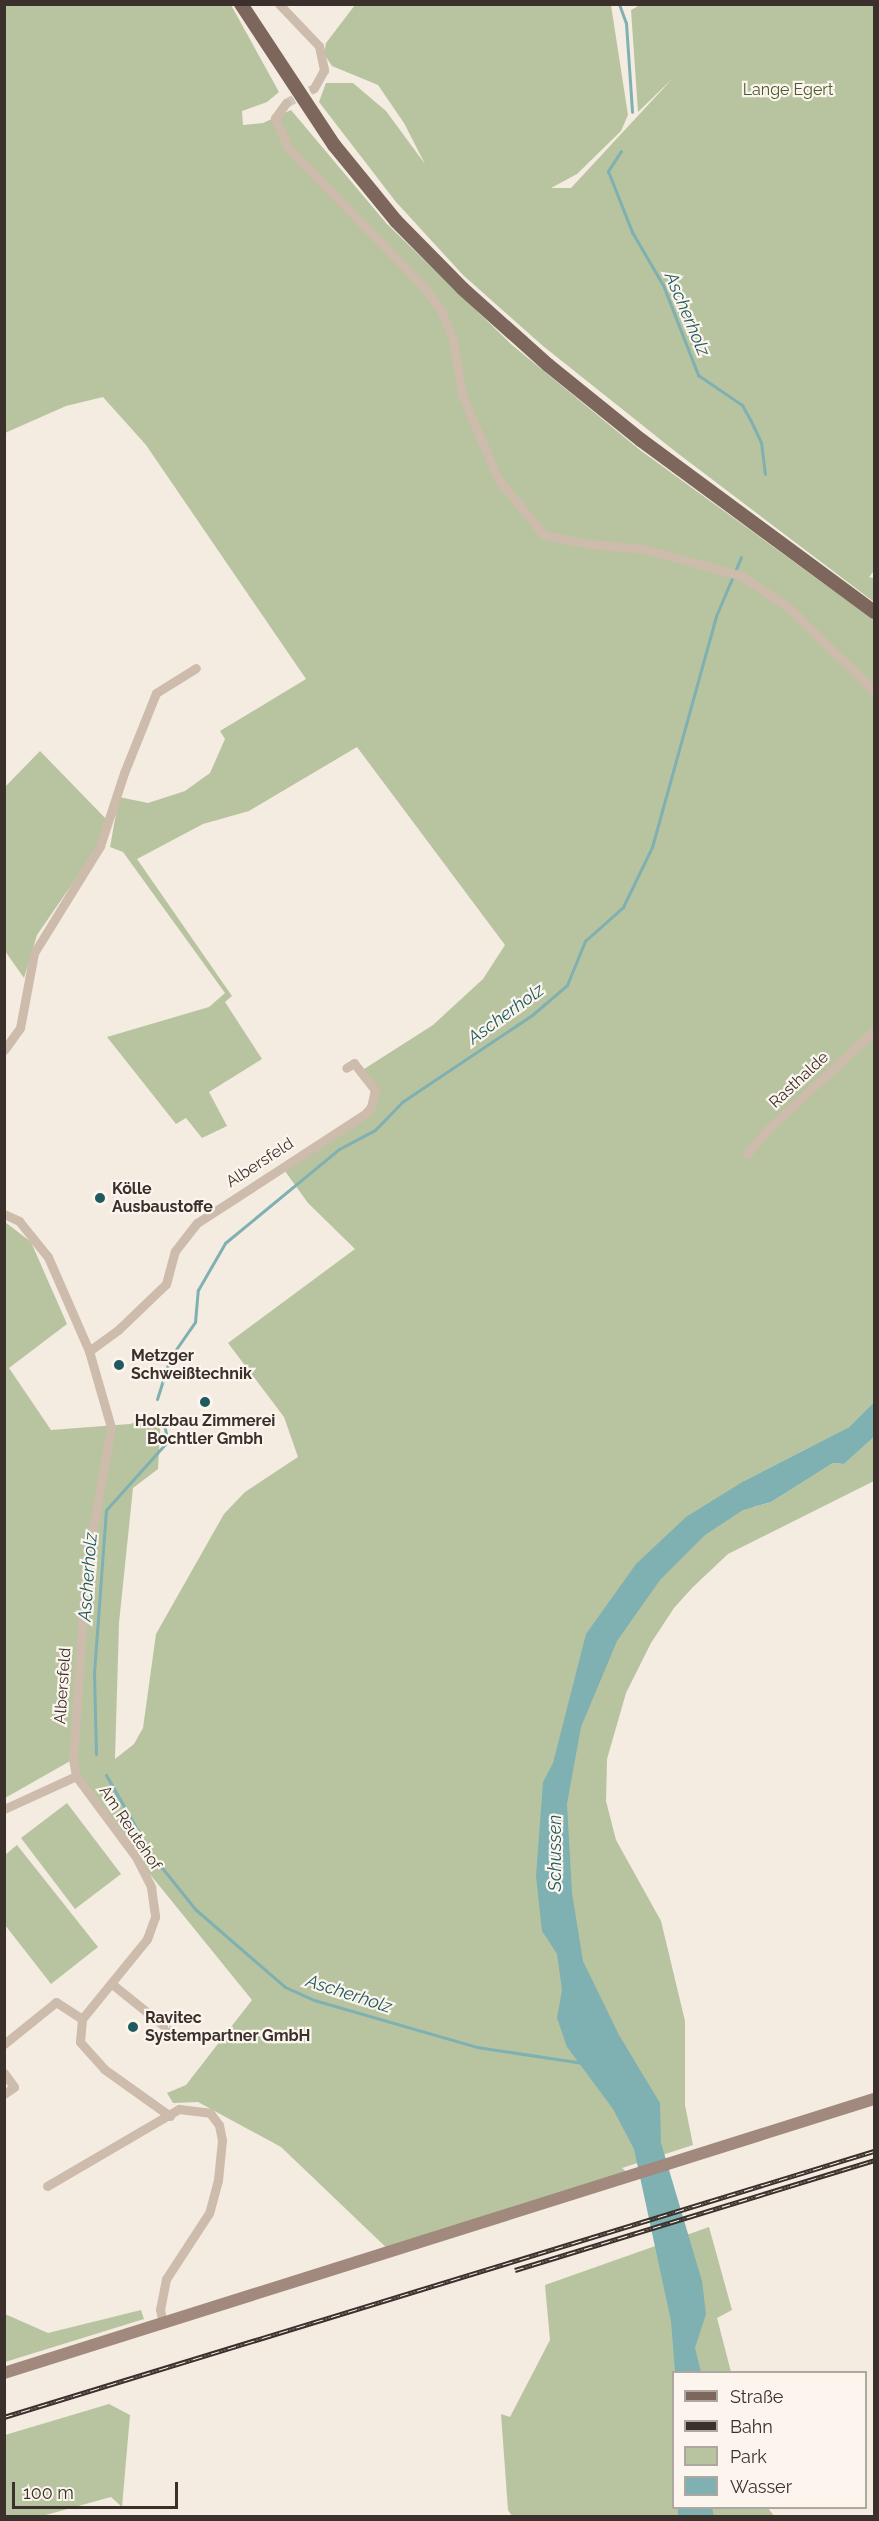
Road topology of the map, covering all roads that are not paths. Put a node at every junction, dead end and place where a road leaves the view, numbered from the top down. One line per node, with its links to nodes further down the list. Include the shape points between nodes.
1 (242, 4): 5 (main road, via 283,73 340,152 396,221 463,289 530,350 641,440)
2 (279, 4): 3 (street, via 319,46 324,69)
3 (314, 88)
4 (286, 103): 7 (street, via 275,118 288,149 423,286 441,310 453,339 462,395 498,479 544,535 644,549 742,576 789,608)
5 (874, 612)
6 (196, 668): 9 (street, via 156,693 100,846 34,953 20,1028)
7 (874, 691)
8 (874, 1031): 11 (street, Rasthalde, via 768,1129)
9 (4, 1050)
10 (346, 1068): 13 (street, Albersfeld, via 354,1063 375,1090 371,1107 197,1223 175,1251 166,1284 118,1330)
11 (747, 1154)
12 (4, 1214): 13 (street, Albersfeld, via 19,1221 48,1257)
13 (89, 1351): 14 (street, Albersfeld, via 111,1426 86,1569 73,1759)
14 (76, 1776): 15 (street); 16 (street, Am Reutehof, via 136,1857 151,1887 155,1917 147,1939)
15 (4, 1809)
16 (112, 1984): 17 (street, Am Reutehof); 18 (street)
17 (82, 2019): 19 (street, via 56,2002); 23 (street, via 80,2042 104,2069)
18 (169, 2030)
19 (4, 2044)
20 (4, 2073): 21 (street, via 14,2087)
21 (4, 2094)
22 (874, 2099): 25 (street)
23 (170, 2116): 24 (street); 25 (street, via 179,2109 210,2113 219,2124 222,2140 218,2180 209,2213 166,2279 160,2309)
24 (47, 2186)
25 (163, 2324): 26 (street)
26 (4, 2373)

